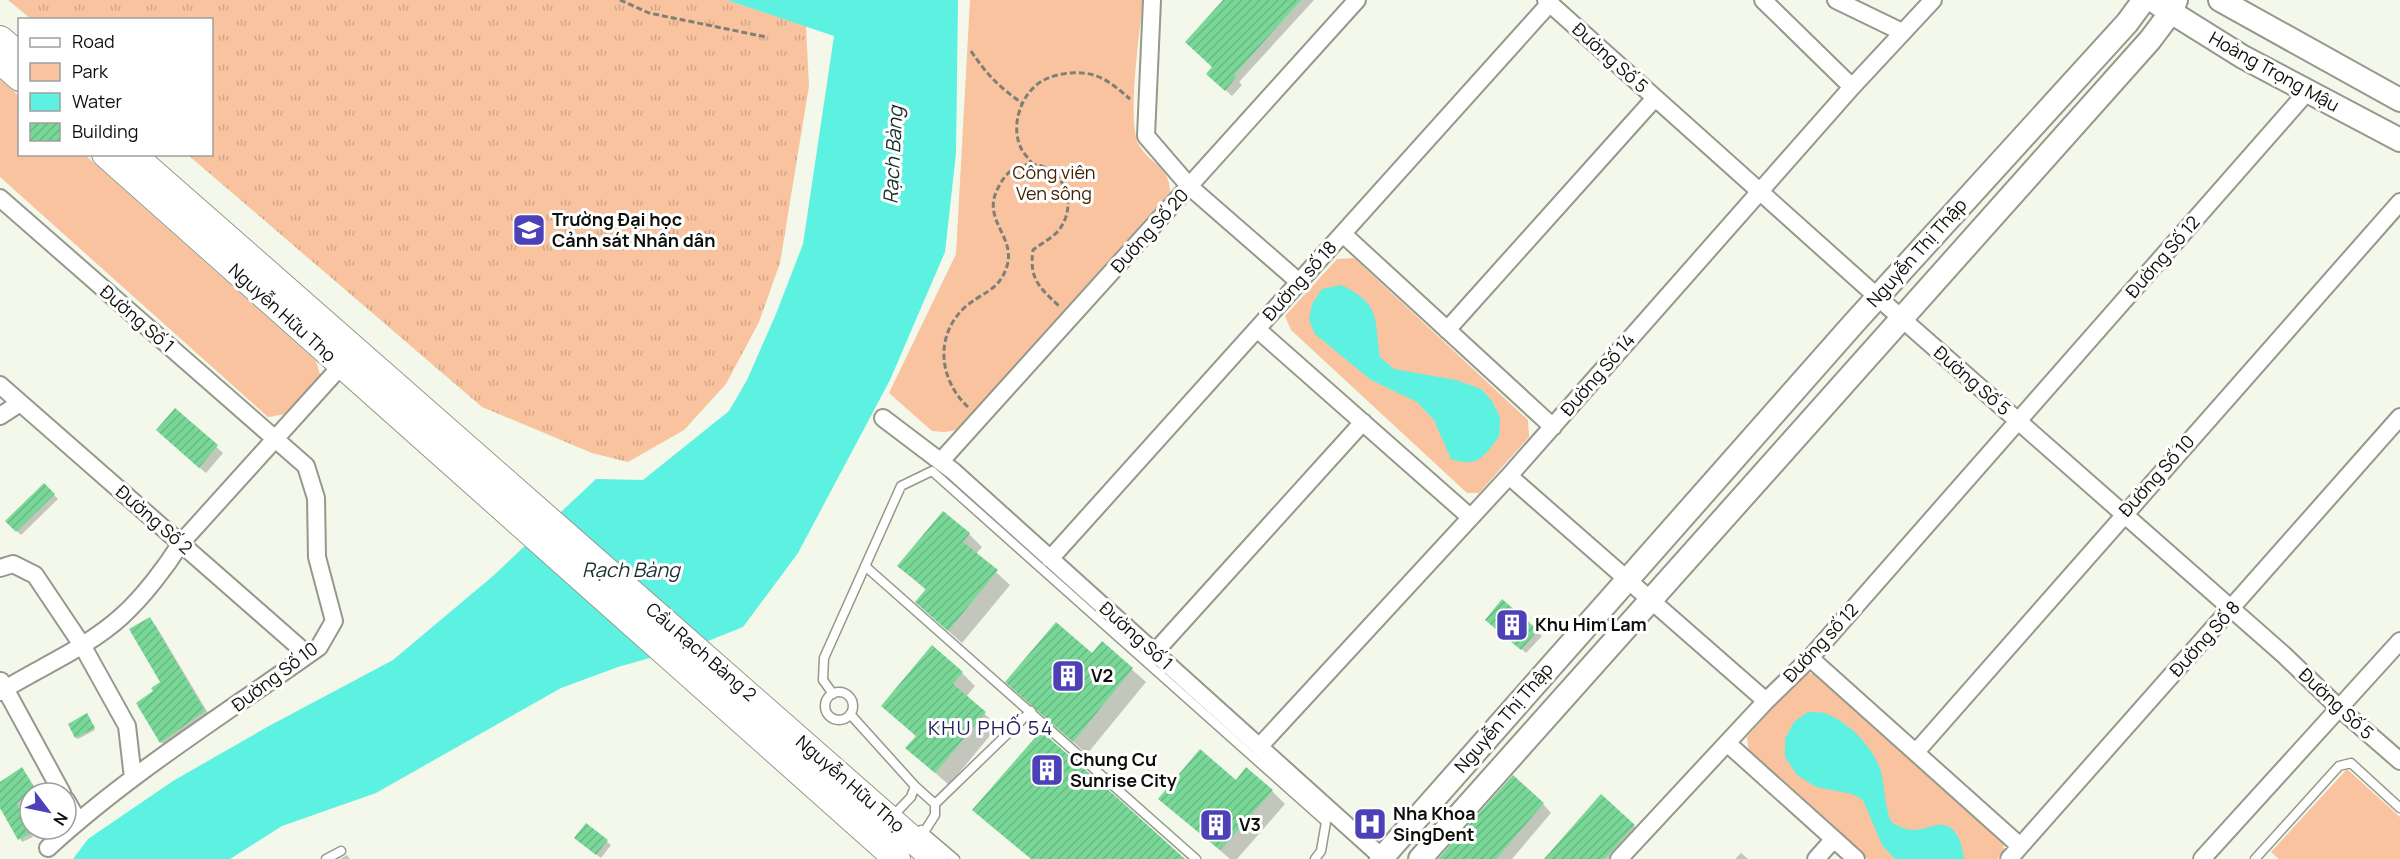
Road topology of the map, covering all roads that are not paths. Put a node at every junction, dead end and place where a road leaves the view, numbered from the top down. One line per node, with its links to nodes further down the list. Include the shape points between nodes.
1 (1152, 0): 23 (street, via 1146,136)
2 (1357, 0): 23 (street, Đường Số 20)
3 (1763, 0): 16 (street)
4 (1836, 0): 11 (street)
5 (1933, 0): 11 (street, Đường Số 14)
6 (2144, 0): 29 (main road, Nguyễn Thị Thập)
7 (2151, 0): 10 (main road, Hoàng Trọng Mậu)
8 (2220, 0): 19 (main road, Hoàng Trọng Mậu)
9 (1548, 2): 18 (street, Đường Số 5); 27 (street, Đường số 18)
10 (2173, 6): 17 (main road, Hoàng Trọng Mậu, via 2243,57); 30 (main road, Nguyễn Thị Thập, via 2150,40)
11 (1902, 32): 16 (street, Đường Số 14)
12 (0, 39): 13 (main road)
13 (18, 54)
14 (0, 61): 15 (main road)
15 (18, 76)
16 (1852, 87): 24 (street, Đường Số 14)
17 (2307, 92): 20 (main road, Hoàng Trọng Mậu); 40 (street, Đường Số 12)
18 (1655, 98): 24 (street, Đường Số 5); 32 (street)
19 (2400, 100)
20 (2400, 140)
21 (107, 156): 33 (main road, Nguyễn Hữu Thọ)
22 (134, 156): 43 (main road, Nguyễn Hữu Thọ)
23 (1190, 187): 28 (street); 44 (street, Đường Số 20, via 981,418)
24 (1761, 191): 29 (street, Đường Số 5); 41 (street, Đường Số 14)
25 (0, 198): 42 (street, Đường Số 1)
26 (2400, 202): 46 (street, Đường Số 10)
27 (1343, 234): 28 (street, Đường số 18); 32 (street)
28 (1299, 282): 31 (street, Đường số 18)
29 (1878, 296): 30 (street, Đường Số 5); 52 (main road, Nguyễn Thị Thập)
30 (1901, 318): 40 (street, Đường Số 5); 53 (main road, Nguyễn Thị Thập)
31 (1257, 329): 39 (street); 49 (street, Đường số 18)
32 (1446, 330): 41 (street)
33 (341, 366): 42 (street); 43 (main road, Nguyễn Hữu Thọ)
34 (0, 385): 35 (street, Đường Số 2)
35 (20, 402): 36 (street); 48 (street, Đường Số 2)
36 (0, 416)
37 (2400, 417): 54 (street, Đường Số 8)
38 (884, 418): 44 (street, Đường Số 1)
39 (1363, 422): 47 (street); 57 (street)
40 (2018, 422): 46 (street, Đường Số 5); 59 (street, Đường số 12)
41 (1553, 427): 45 (street, Đường Số 14)
42 (275, 440): 48 (street); 58 (street, Đường Số 10, via 306,466 316,498 317,557 334,621 320,647)
43 (467, 462): 66 (main road, Cầu Rạch Bàng 2)
44 (950, 476): 49 (street, Đường Số 1); 50 (lane, via 932,471 901,486); 89 (lane, via 1326,822 1321,851)
45 (1509, 476): 47 (street, Đường Số 14); 52 (street)
46 (2124, 514): 54 (street, Đường Số 5); 69 (street, Đường Số 10)
47 (1470, 517): 68 (street, Đường Số 14)
48 (181, 543): 56 (street, via 123,615); 58 (street, Đường Số 2)
49 (1050, 559): 57 (street, Đường Số 1)
50 (865, 566): 61 (lane, via 824,658 823,680); 64 (lane)
51 (0, 568): 56 (street, via 13,564 35,575)
52 (1627, 578): 53 (street); 84 (main road, Nguyễn Thị Thập)
53 (1650, 600): 62 (street); 90 (main road, Nguyễn Thị Thập)
54 (2231, 610): 63 (street, Đường Số 5); 81 (street, Đường Số 8)
55 (2400, 641): 63 (street)
56 (82, 645): 60 (street); 71 (street, via 126,726)
57 (1154, 653): 68 (street, Đường Số 1)
58 (308, 655): 71 (street, Đường Số 10)
59 (1810, 658): 62 (street, Đường số 12); 69 (street)
60 (2, 687): 72 (street)
61 (833, 694): 65 (lane, via 839,692 851,699); 65 (lane, via 826,705 831,717 842,720)
62 (1766, 701): 67 (street, Đường số 12)
63 (2339, 708): 70 (street, Đường Số 5); 95 (street)
64 (1031, 711): 74 (lane); 88 (lane)
65 (850, 714): 73 (lane)
66 (757, 717): 76 (main road, Nguyễn Hữu Thọ); 86 (main road, Nguyễn Hữu Thọ)
67 (1727, 743): 79 (street); 91 (street, Đường số 12)
68 (1259, 747): 84 (street, Đường Số 1)
69 (1916, 752): 81 (street)
70 (2400, 761)
71 (133, 778): 77 (street)
72 (55, 781)
73 (915, 786): 74 (lane); 76 (lane, via 911,797)
74 (935, 804): 78 (lane, via 935,815)
75 (2400, 808): 96 (lane, via 2351,763 2339,766)
76 (894, 815): 78 (main road, Nguyễn Hữu Thọ)
77 (78, 821)
78 (923, 840): 87 (lane)
79 (1833, 840): 92 (street); 93 (street)
80 (56, 841): 82 (street)
81 (2020, 846): 94 (street, Đường Số 8)
82 (48, 848)
83 (341, 851): 85 (lane)
84 (1383, 858)
85 (326, 859)
86 (897, 859)
87 (955, 859)
88 (1196, 859)
89 (1315, 859)
90 (1420, 859)
91 (1619, 859)
92 (1816, 859)
93 (1856, 859)
94 (2009, 859)
95 (2202, 859)
96 (2255, 859)

